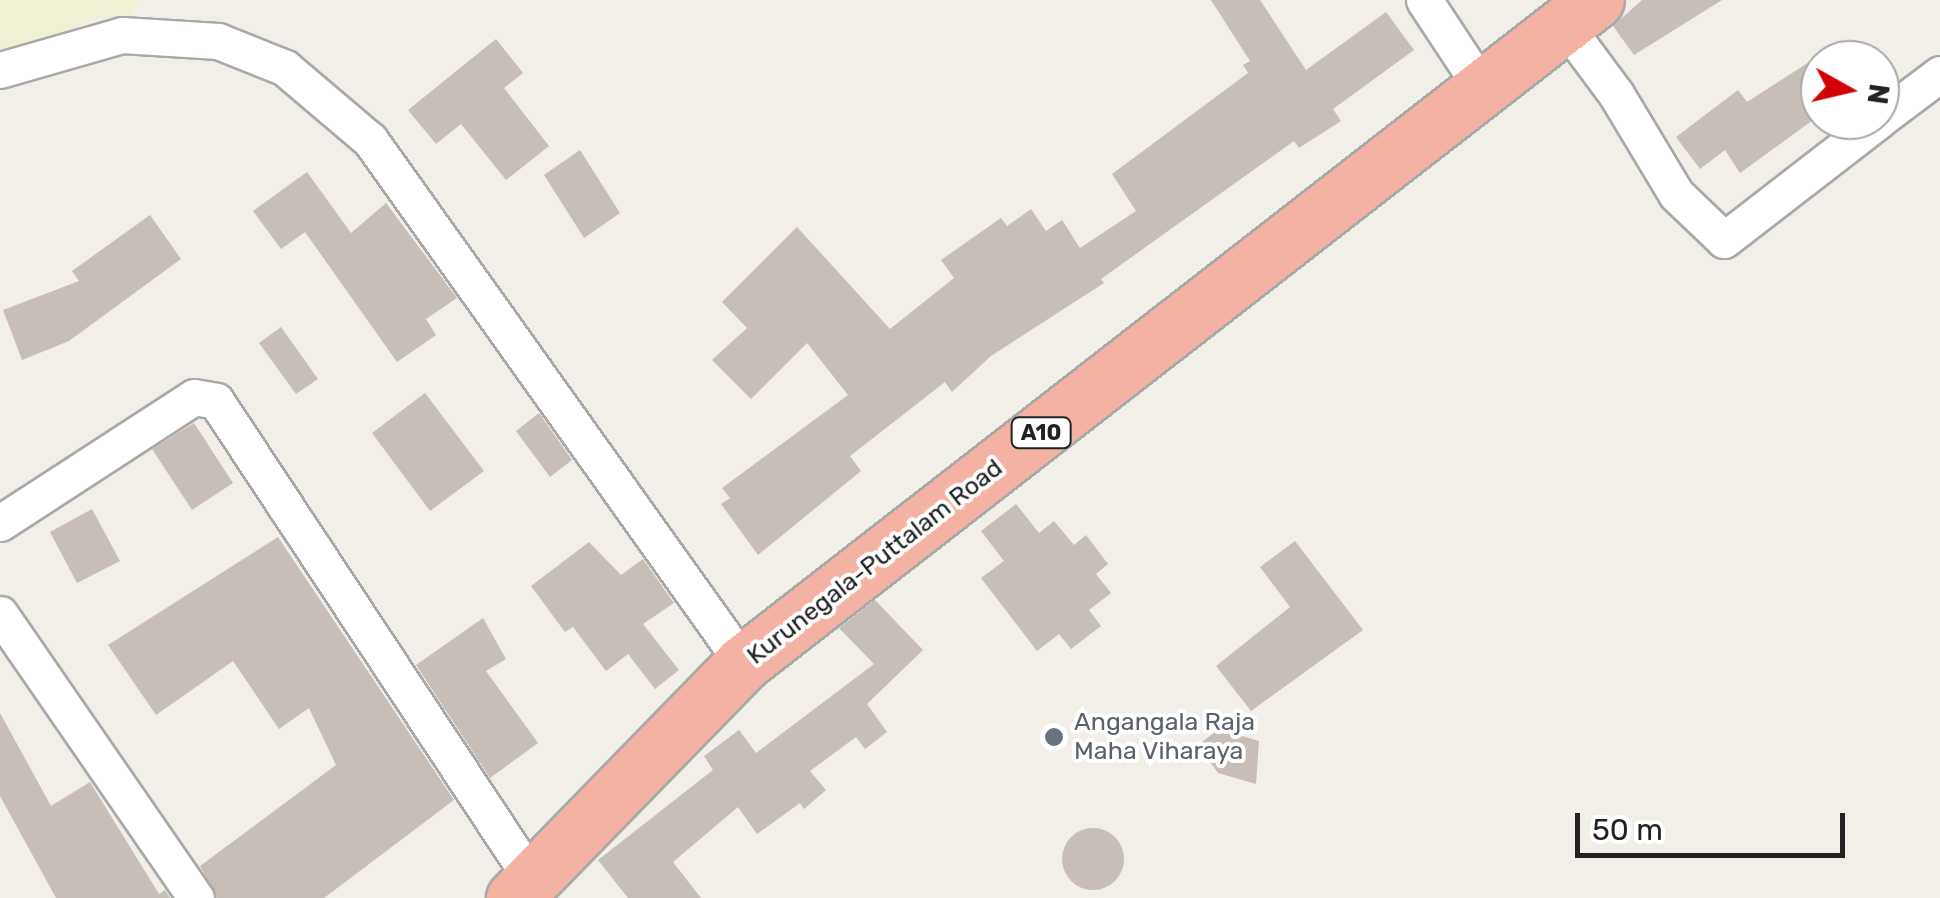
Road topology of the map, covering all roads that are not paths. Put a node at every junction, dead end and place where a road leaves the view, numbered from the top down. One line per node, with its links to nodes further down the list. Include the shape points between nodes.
1 (1424, 0): 5 (street)
2 (1580, 12): 5 (highway, Kurunegala-Puttalam Road / A10); 7 (street, via 1616,94 1676,194 1724,240)
3 (0, 70): 10 (street, via 122,35 218,41 285,68 370,140)
4 (1940, 74): 6 (street)
5 (1484, 90): 10 (highway, Kurunegala-Puttalam Road / A10)
6 (1900, 105)
7 (1854, 140)
8 (0, 522): 11 (street, via 194,397 216,401)
9 (0, 614): 12 (street)
10 (743, 663): 11 (highway, Kurunegala-Puttalam Road / A10)
11 (524, 889)
12 (196, 898)

